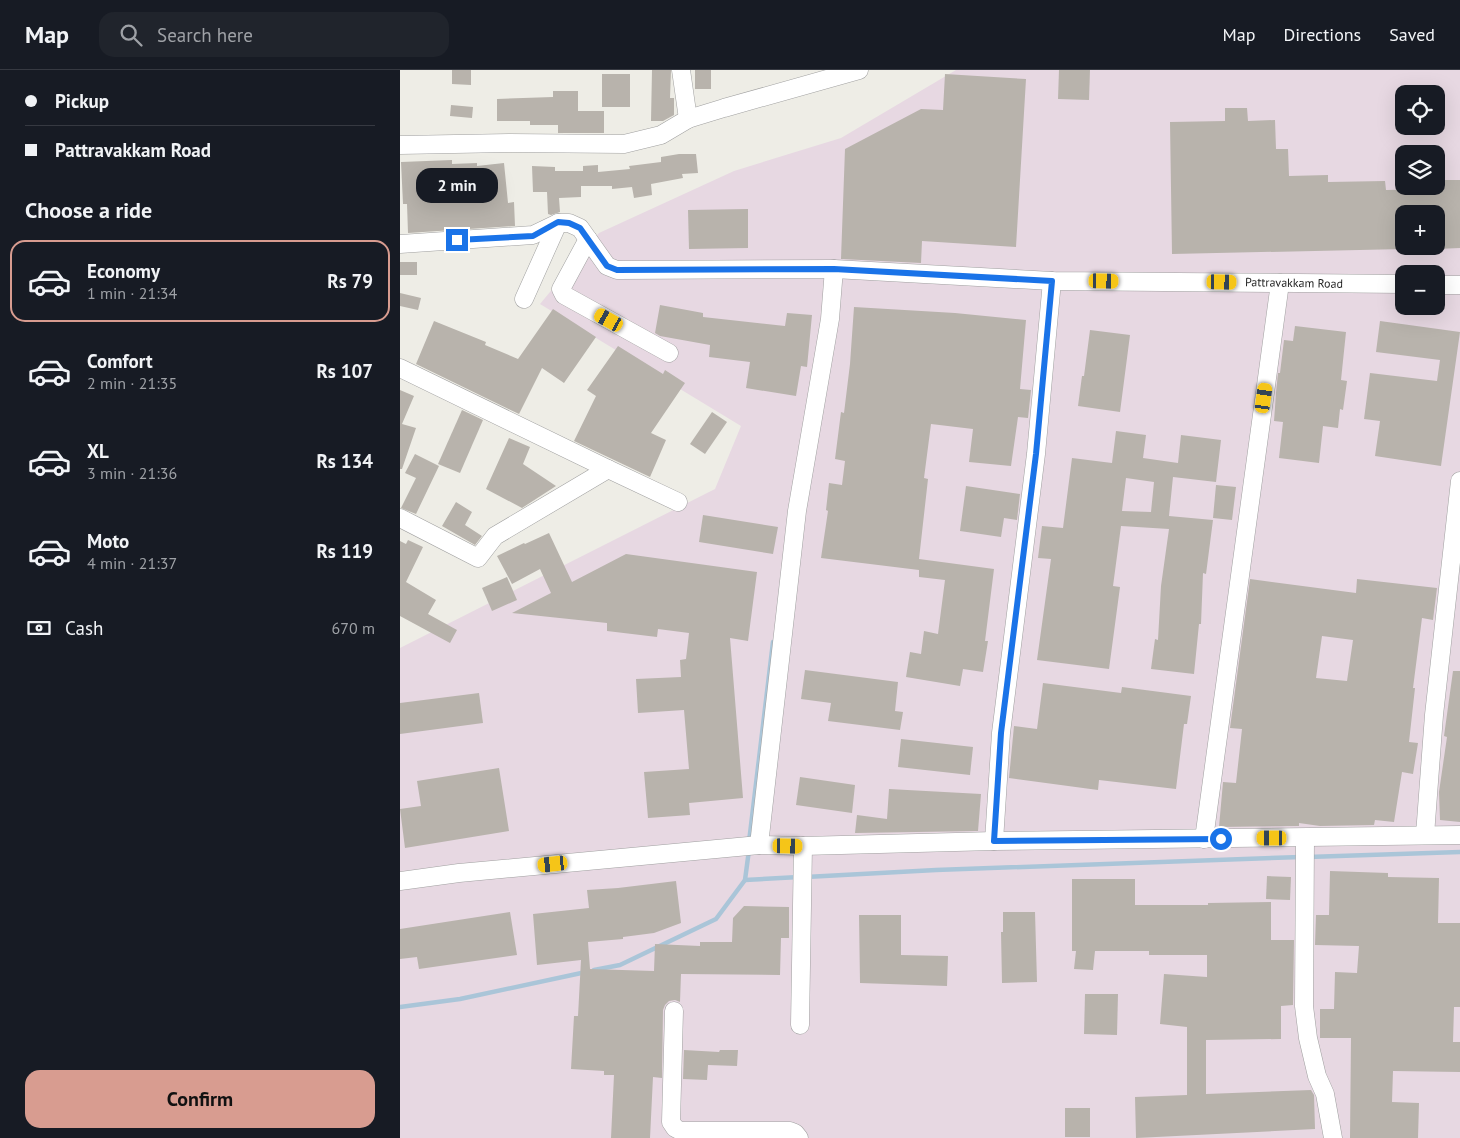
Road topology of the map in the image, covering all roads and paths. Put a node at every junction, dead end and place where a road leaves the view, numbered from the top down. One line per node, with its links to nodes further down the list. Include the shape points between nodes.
1 (681, 70): 3 (street)
2 (859, 70): 3 (street)
3 (688, 119): 4 (street, via 661,135 624,144)
4 (400, 145)
5 (558, 222): 6 (street, Pattravakkam Road, via 580,228); 7 (street, via 533,236); 14 (street)
6 (588, 238): 8 (street, Pattravakkam Road, via 607,266 617,270); 15 (street, via 561,288 564,295)
7 (400, 244)
8 (834, 269): 9 (street, Pattravakkam Road); 26 (street, via 830,319 798,511)
9 (1052, 281): 10 (street, Pattravakkam Road); 25 (street, via 1036,454 1001,733)
10 (1280, 283): 11 (street, Pattravakkam Road); 24 (street)
11 (1395, 284)
12 (1445, 285): 13 (street)
13 (1460, 285)
14 (524, 299)
15 (669, 353)
16 (400, 368): 17 (street)
17 (608, 470): 19 (street); 20 (street, via 495,536 478,558)
18 (1460, 481): 21 (street)
19 (678, 502)
20 (400, 518)
21 (1453, 612): 22 (street, via 1434,715)
22 (1425, 835): 23 (street); 28 (street)
23 (1460, 835)
24 (1204, 839): 25 (street); 28 (street)
25 (994, 841): 27 (street)
26 (759, 845): 27 (street); 29 (street)
27 (803, 846): 31 (street)
28 (1305, 851): 33 (street, via 1304,1006 1308,1038 1325,1094)
29 (400, 881)
30 (674, 1010): 32 (street, via 671,1122 675,1128 681,1131 790,1131)
31 (800, 1025)
32 (799, 1138)
33 (1332, 1138)

